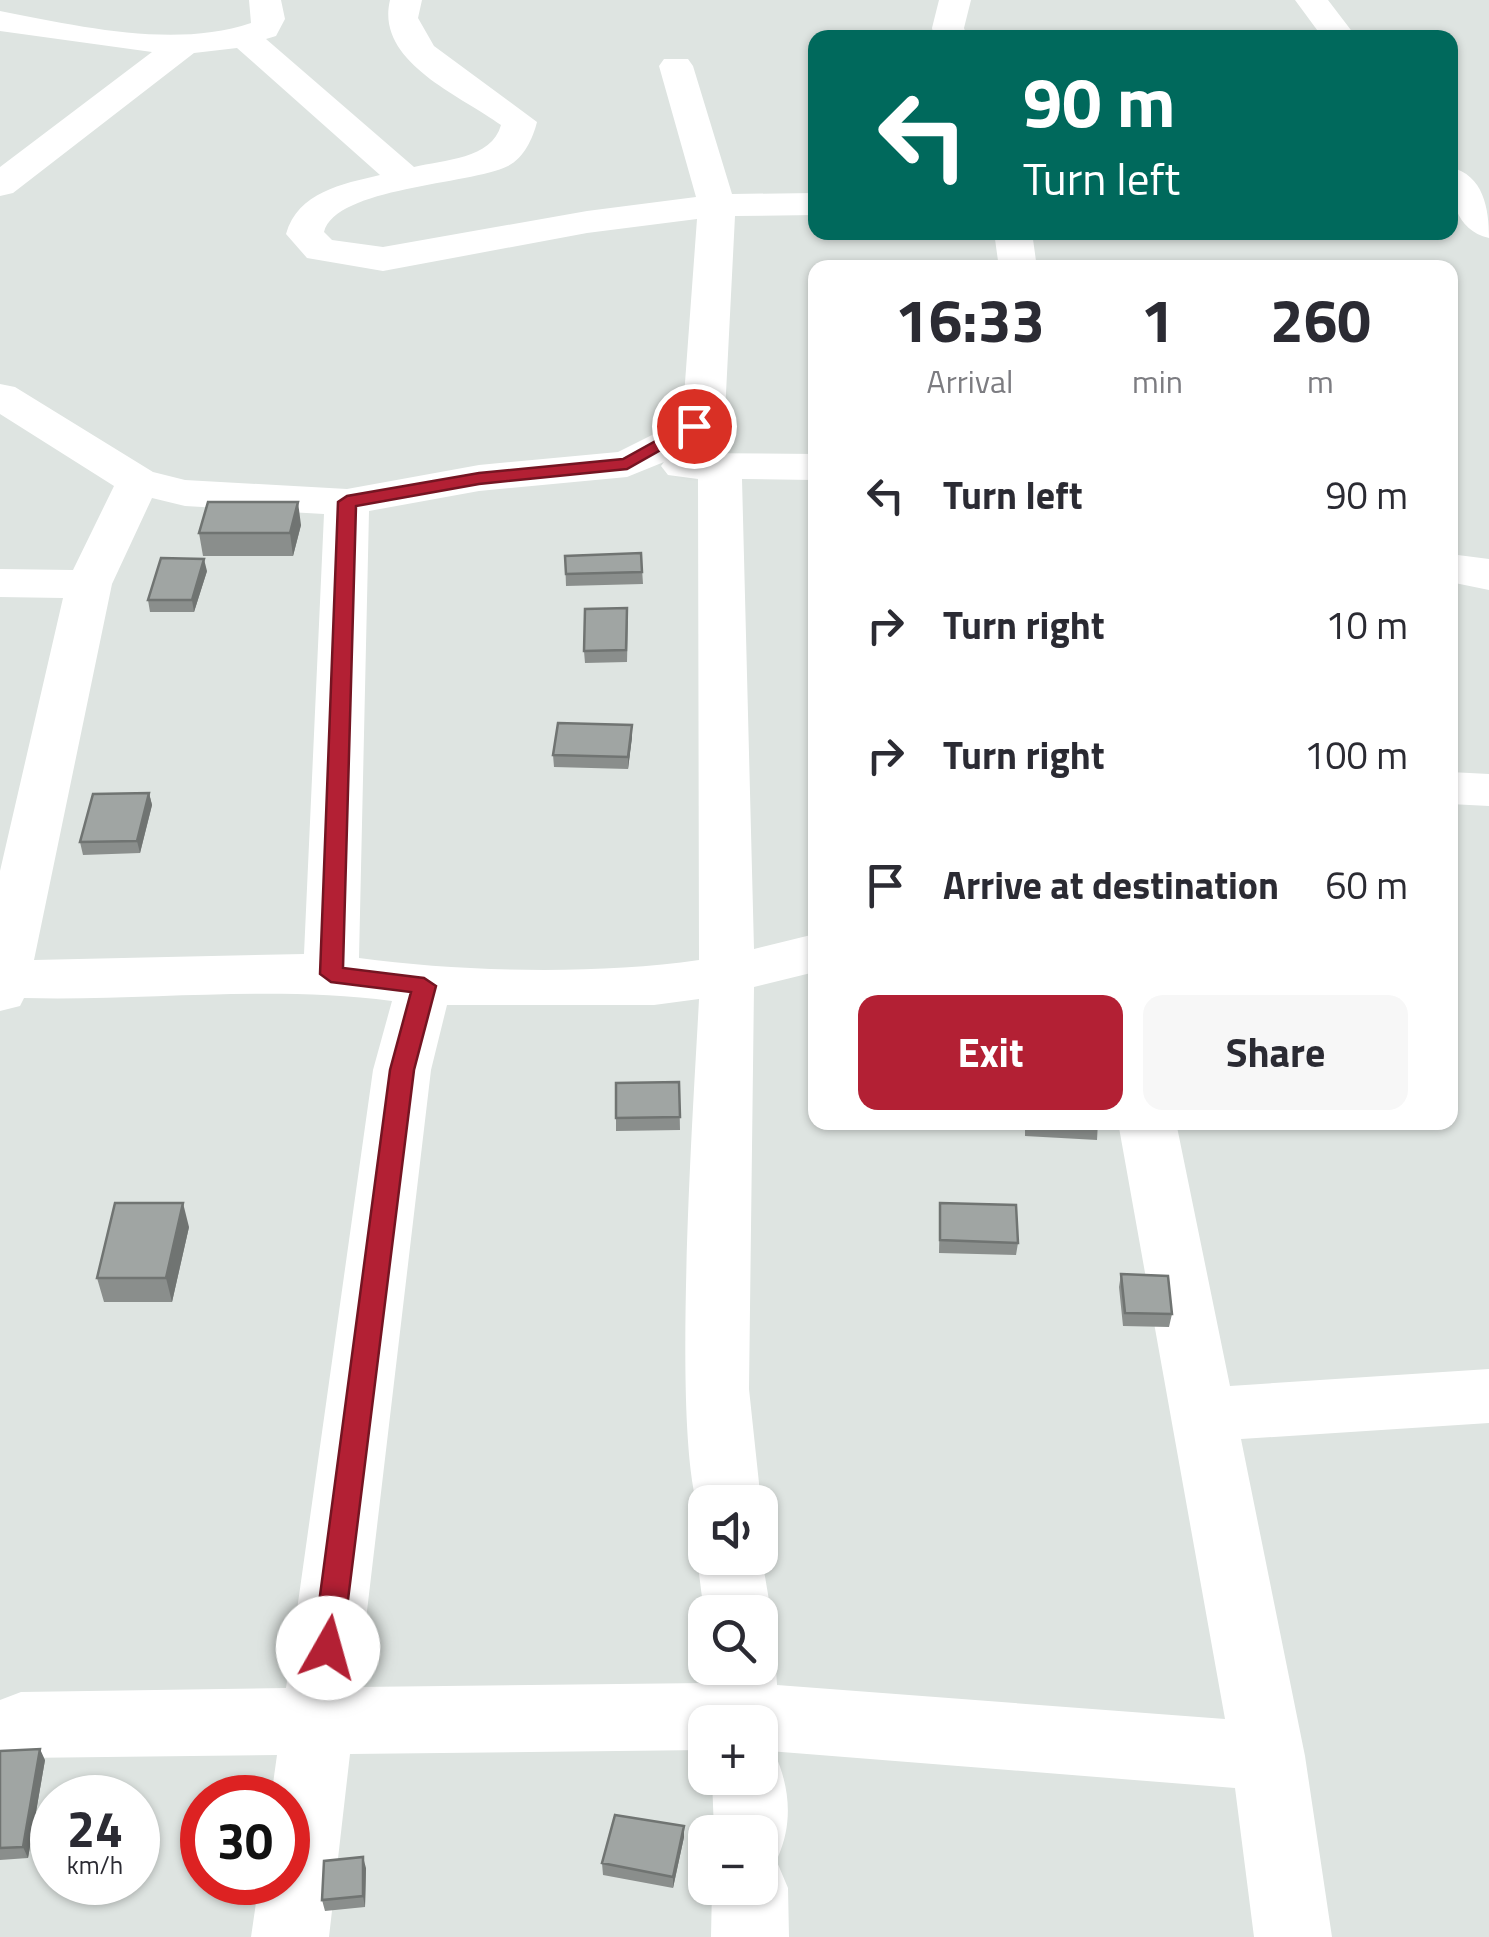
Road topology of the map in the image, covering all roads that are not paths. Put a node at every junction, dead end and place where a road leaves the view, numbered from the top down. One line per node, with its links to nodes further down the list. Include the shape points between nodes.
1 (266, 0): 8 (street, via 264,29)
2 (406, 0): 11 (street, via 405,29 426,61 519,122 516,138 497,158)
3 (955, 0): 6 (street)
4 (1311, 0): 7 (street)
5 (0, 22): 9 (street)
6 (949, 30)
7 (1335, 30)
8 (245, 38): 9 (street); 11 (street)
9 (184, 44): 12 (street)
10 (676, 66): 15 (street)
11 (408, 181): 15 (street, via 342,196 309,220 304,234 320,250 383,259)
12 (0, 185)
13 (1458, 188): 16 (street)
14 (808, 204): 15 (street)
15 (716, 205): 18 (street, via 704,413 679,438)
16 (1489, 227)
17 (0, 396): 21 (street)
18 (627, 464): 20 (street); 22 (street, via 479,478)
19 (808, 467): 20 (street)
20 (720, 468): 31 (street)
21 (138, 482): 22 (street, via 185,492); 26 (street)
22 (347, 502): 30 (street)
23 (1458, 568): 24 (street)
24 (1489, 576)
25 (0, 583): 26 (street)
26 (88, 584): 32 (street)
27 (1458, 788): 28 (street)
28 (1489, 790)
29 (808, 955): 31 (street)
30 (331, 974): 32 (street); 33 (street)
31 (727, 975): 33 (street, via 654,986); 37 (street, via 717,1389)
32 (2, 985)
33 (424, 986): 41 (street, via 402,1070)
34 (1148, 1130): 36 (street)
35 (1489, 1396): 36 (street)
36 (1201, 1416): 42 (street)
37 (725, 1485)
38 (688, 1721): 41 (street)
39 (778, 1723): 42 (street)
40 (20, 1724): 41 (street)
41 (318, 1724): 44 (street)
42 (1268, 1756): 46 (street)
43 (750, 1905): 45 (street)
44 (290, 1937)
45 (750, 1937)
46 (1293, 1937)

